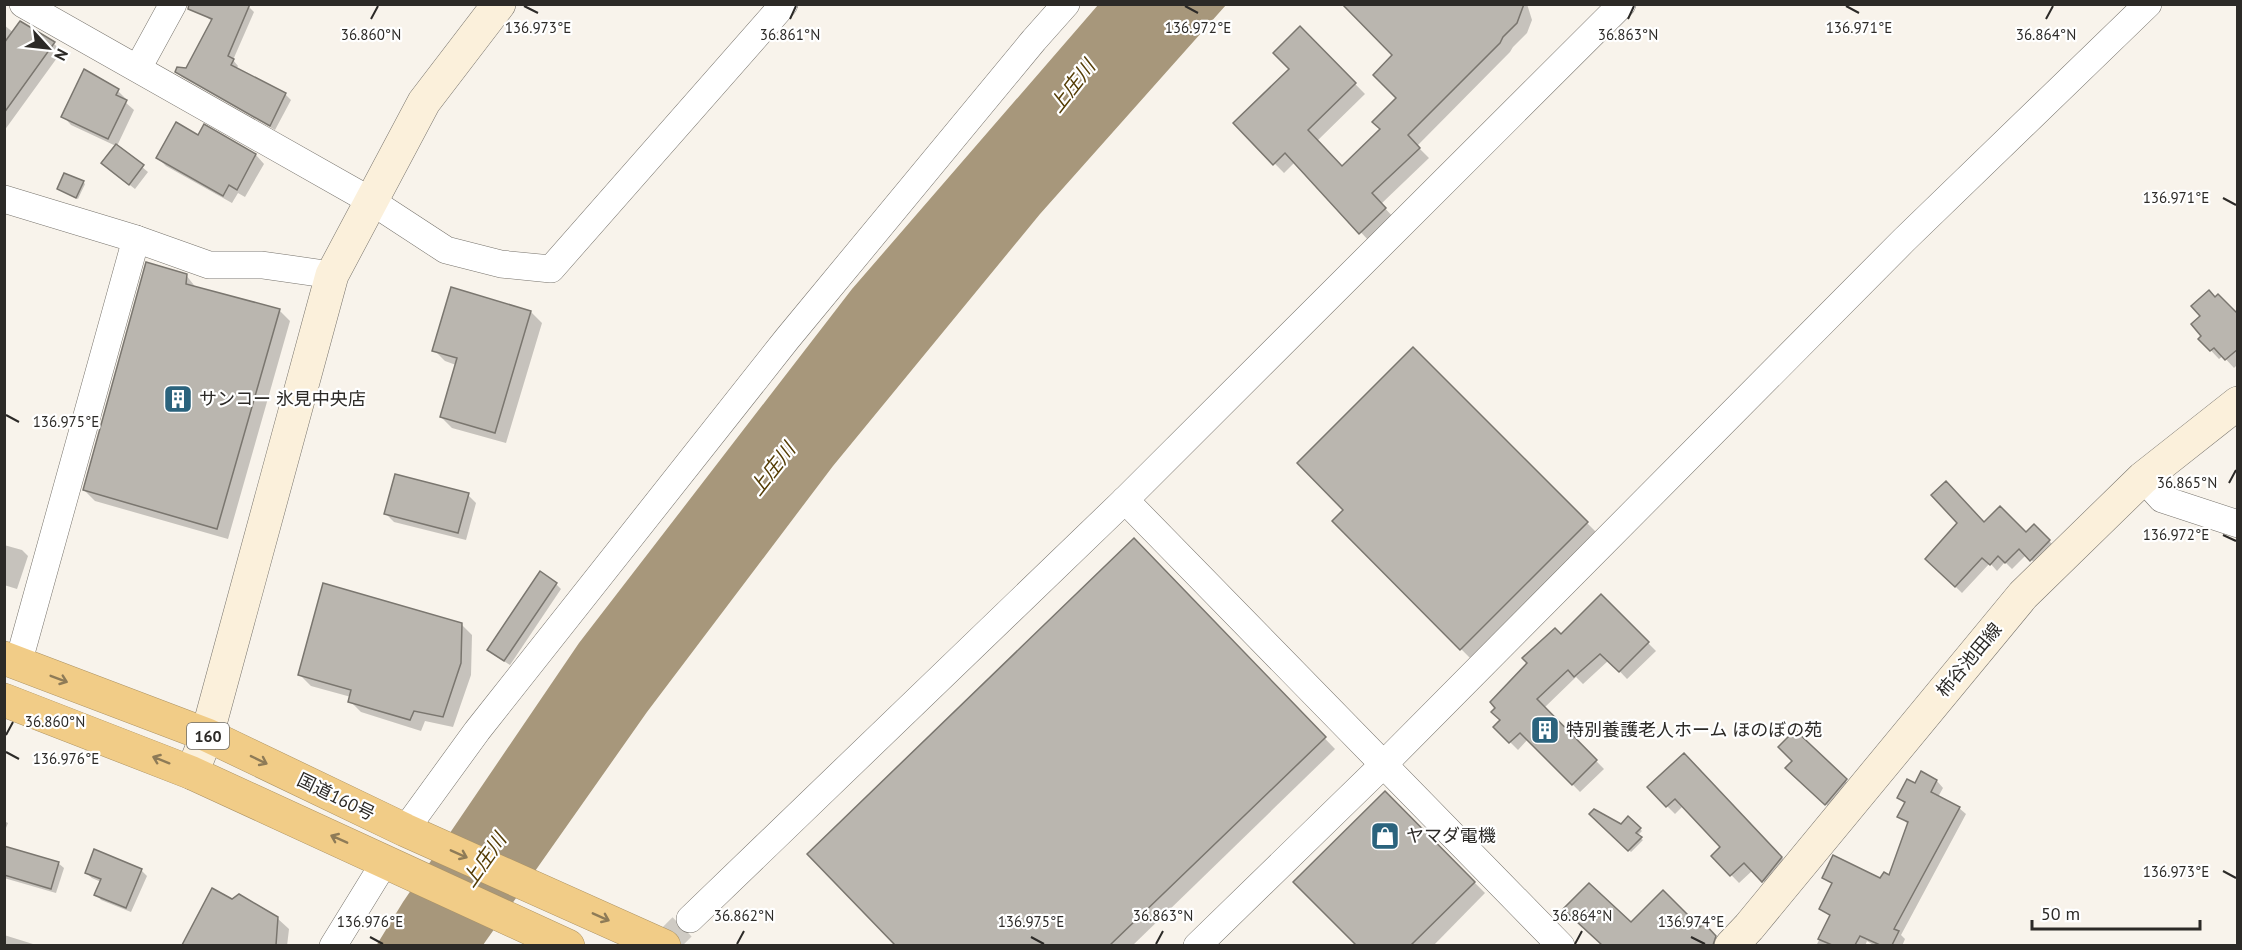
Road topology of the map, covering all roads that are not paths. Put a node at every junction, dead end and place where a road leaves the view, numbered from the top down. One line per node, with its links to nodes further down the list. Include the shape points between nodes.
1 (23, 4): 8 (street)
2 (173, 4): 8 (street)
3 (499, 4): 10 (street, via 424,102)
4 (784, 4): 10 (street, via 551,269 501,264 446,250)
5 (1066, 4): 22 (street, via 787,339 477,731)
6 (1622, 4): 15 (street)
7 (2148, 4): 20 (street, via 1904,240)
8 (138, 68): 10 (street)
9 (4, 199): 11 (street)
10 (370, 201): 12 (street)
11 (136, 239): 12 (street, via 209,265 262,265); 17 (street)
12 (332, 275): 19 (street)
13 (2238, 403): 14 (street, 柿谷池田線)
14 (2143, 478): 16 (street, via 2162,499); 30 (street, 柿谷池田線, via 2023,595)
15 (1125, 500): 20 (street); 24 (street)
16 (2238, 524)
17 (11, 661): 19 (highway, 国道160号 / 160, one-way to 19)
18 (4, 700): 21 (highway, 国道160号 / 160, one-way to 18)
19 (207, 735): 21 (street); 22 (highway, 国道160号 / 160, one-way to 22)
20 (1384, 764): 28 (street); 29 (street)
21 (192, 773): 23 (highway, 国道160号 / 160, one-way to 21)
22 (405, 830): 27 (highway, 国道160号 / 160, one-way to 27)
23 (389, 862): 25 (highway, 国道160号 / 160); 26 (street)
24 (690, 919)
25 (541, 937)
26 (333, 945)
27 (664, 945)
28 (1197, 945)
29 (1561, 945)
30 (1731, 945)

